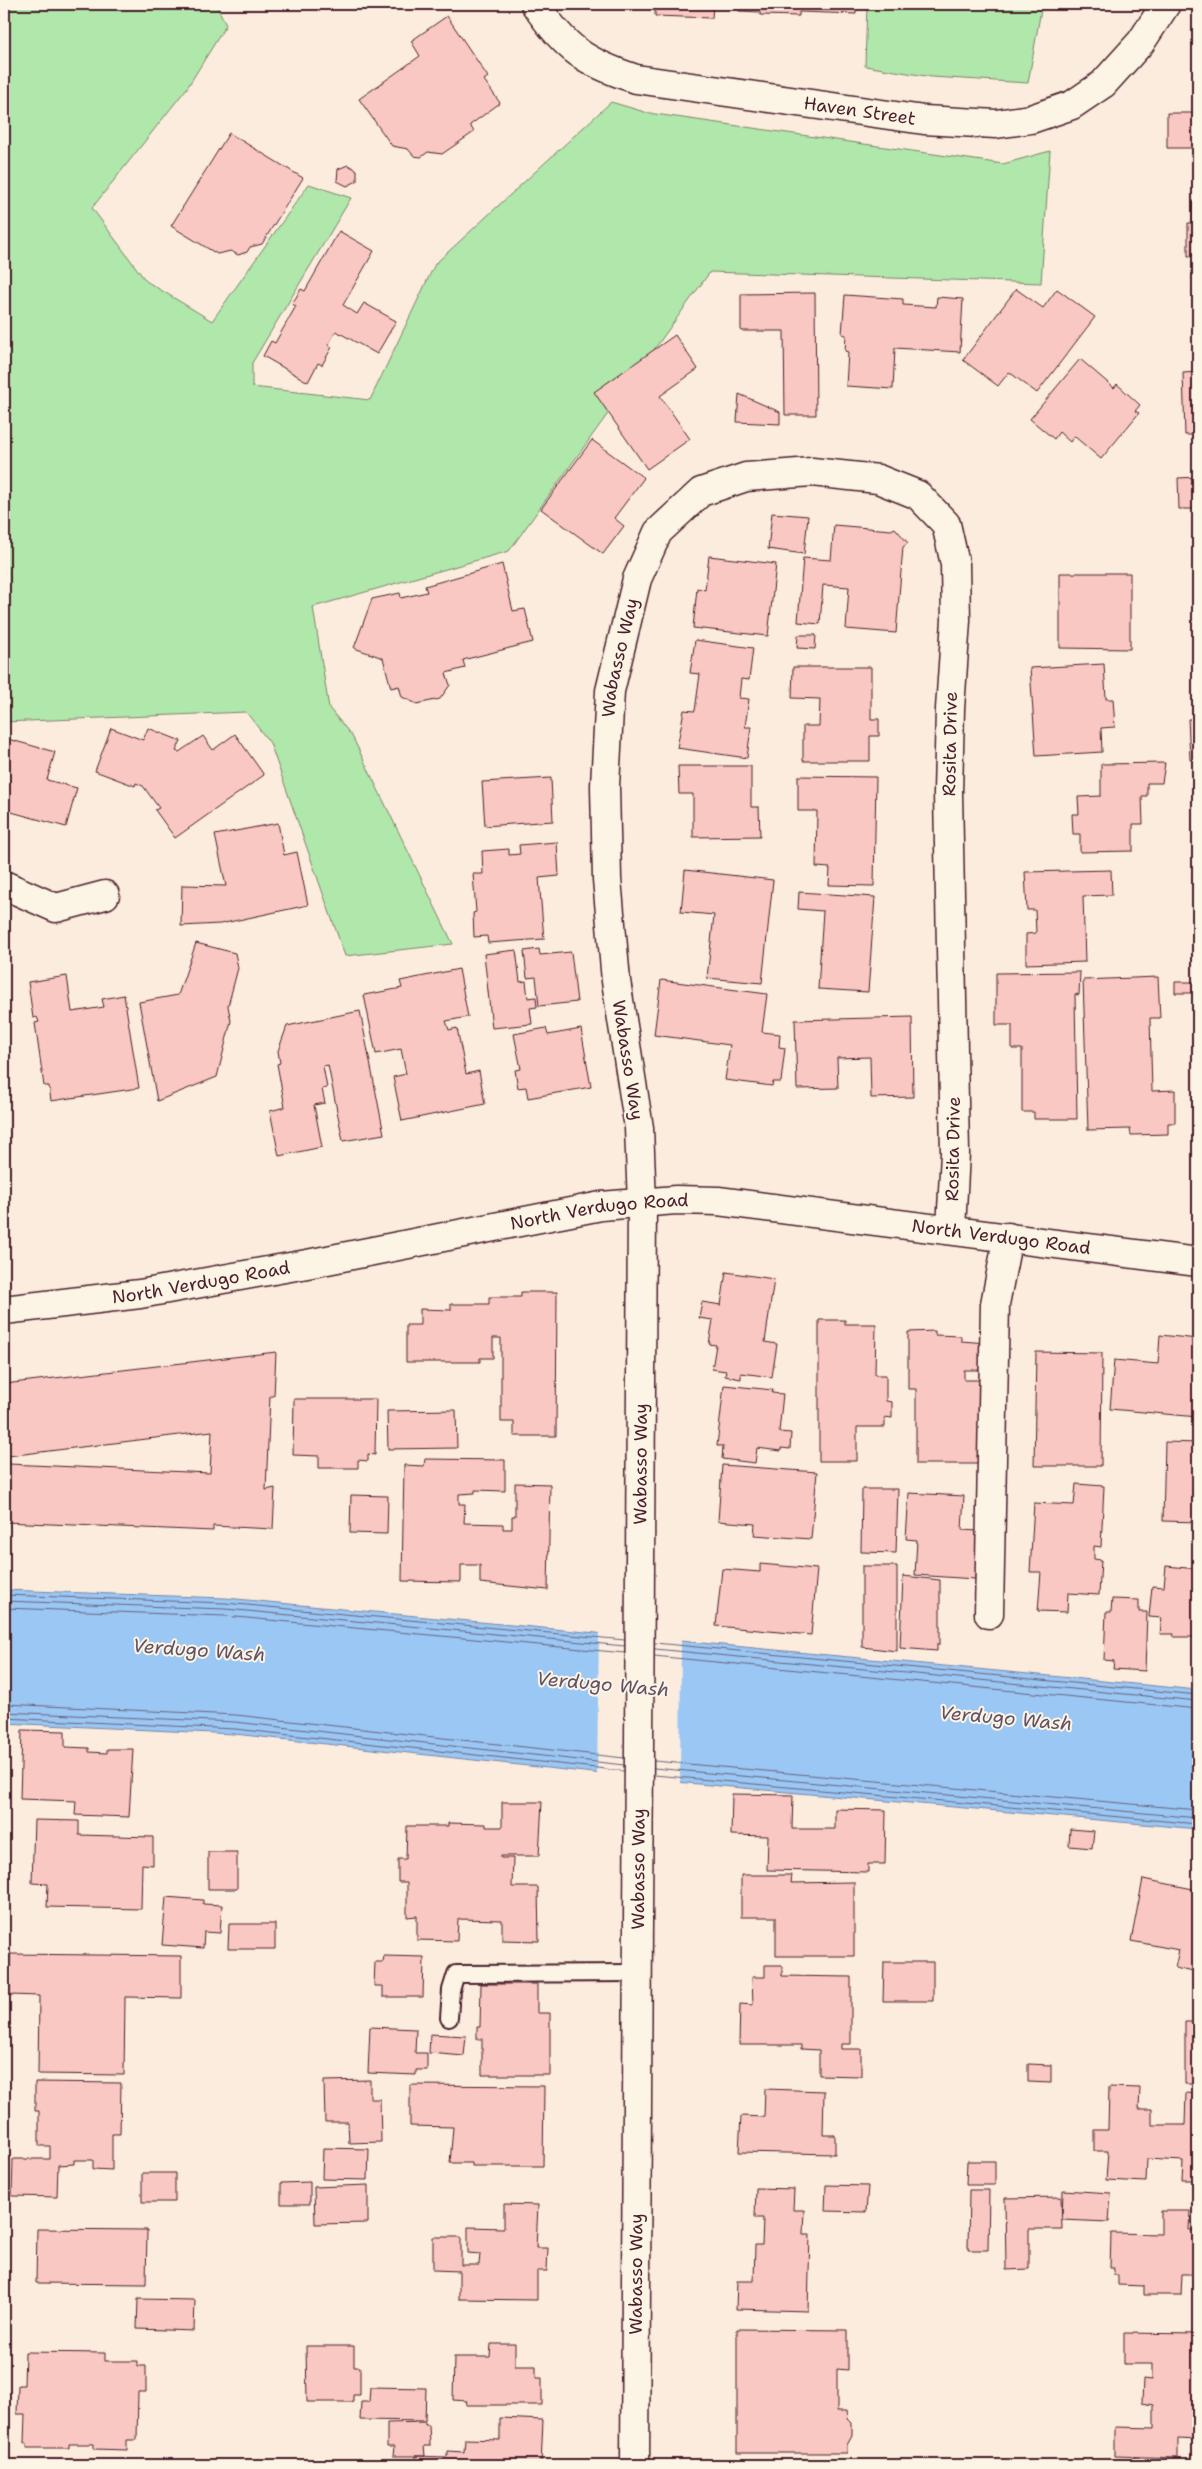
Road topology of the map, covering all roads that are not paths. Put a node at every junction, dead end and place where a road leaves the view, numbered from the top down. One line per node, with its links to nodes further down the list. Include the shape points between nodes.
1 (535, 4): 2 (street, Haven Street, via 552,29 575,52 608,70 636,79 924,120 996,124 1031,119 1072,105 1103,84 1141,42)
2 (1166, 4)
3 (701, 492): 6 (street, Wabasso Way, via 658,532 637,579 610,691 605,786 607,879 616,981 639,1128); 7 (street, Rosita Drive, via 746,477 812,472 878,479 918,495 946,524 955,564 956,620 948,793 955,1152)
4 (4, 885): 5 (street, via 56,908)
5 (106, 895)
6 (642, 1203): 7 (street, North Verdugo Road, via 718,1201); 10 (street, North Verdugo Road, via 601,1206 140,1294); 12 (street, Wabasso Way)
7 (951, 1230): 8 (street, North Verdugo Road)
8 (1008, 1237): 9 (street, North Verdugo Road); 11 (street, via 996,1304)
9 (1198, 1262)
10 (4, 1310)
11 (990, 1614)
12 (638, 1973): 13 (lane, via 456,1974); 14 (street, Wabasso Way)
13 (449, 2018)
14 (635, 2465)

